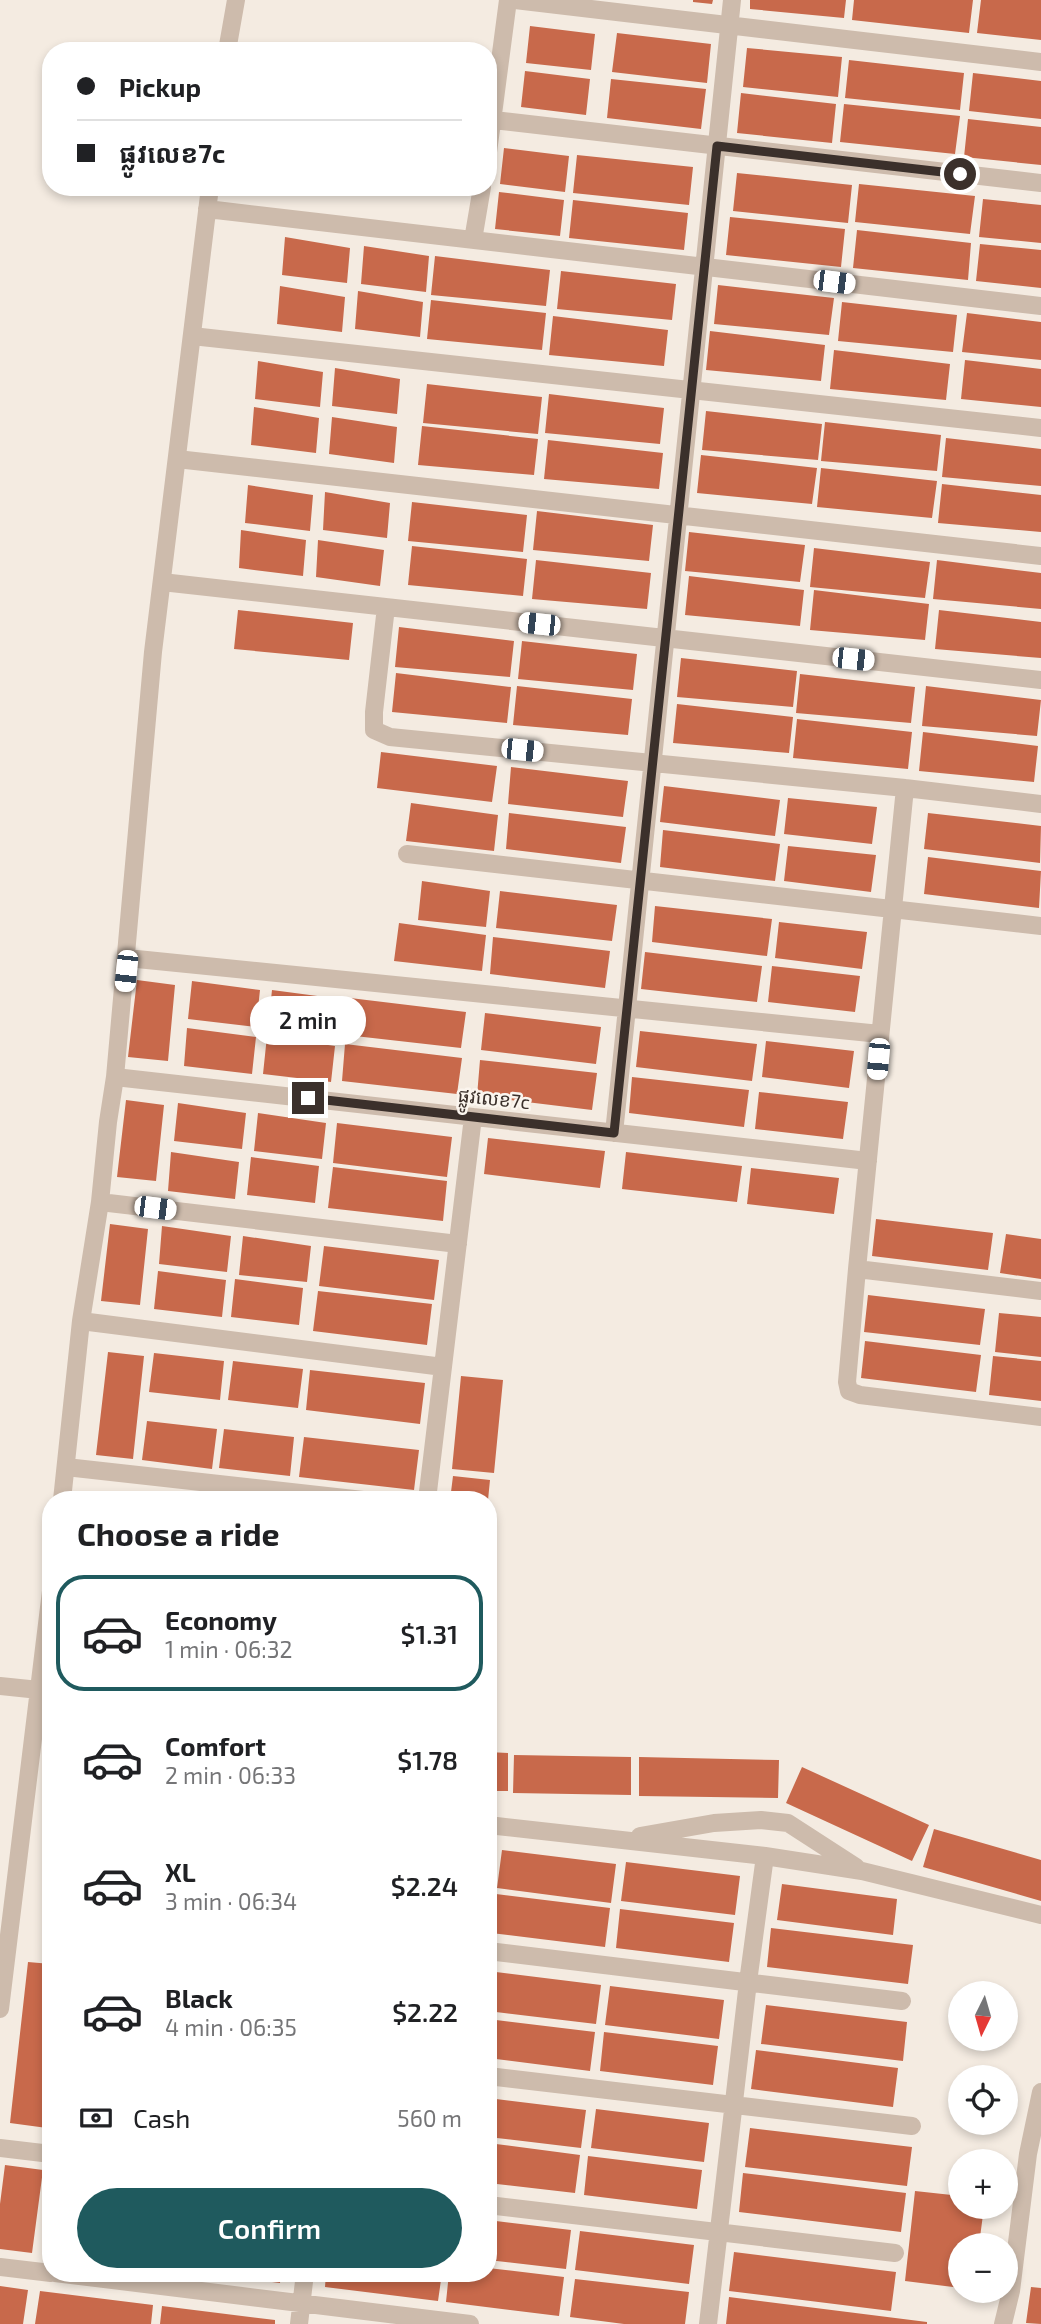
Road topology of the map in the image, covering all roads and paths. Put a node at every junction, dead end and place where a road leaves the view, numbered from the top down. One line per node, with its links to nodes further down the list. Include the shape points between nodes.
1 (236, 0): 6 (street)
2 (508, 0): 8 (street)
3 (515, 0): 5 (street)
4 (732, 0): 5 (street)
5 (730, 25): 7 (street); 10 (street)
6 (229, 42)
7 (1041, 62)
8 (497, 94)
9 (497, 120): 10 (street)
10 (717, 146): 11 (street); 16 (street)
11 (1041, 183)
12 (209, 196): 14 (street)
13 (480, 196): 15 (street)
14 (207, 209): 15 (street); 18 (street)
15 (473, 240): 16 (street)
16 (705, 267): 17 (street); 19 (street)
17 (1041, 306)
18 (192, 336): 19 (street); 21 (street)
19 (692, 390): 20 (street); 22 (street)
20 (1041, 428)
21 (177, 459): 22 (street); 24 (street)
22 (679, 515): 23 (street); 26 (street)
23 (1041, 556)
24 (162, 582): 25 (street); 35 (street)
25 (386, 607): 26 (street); 28 (street, via 374,730 390,737)
26 (666, 638): 27 (street); 28 (street)
27 (1041, 680)
28 (653, 764): 29 (street); 32 (street)
29 (905, 788): 30 (street); 33 (street)
30 (1041, 804)
31 (407, 854): 32 (street)
32 (640, 880): 33 (street); 36 (street)
33 (893, 909): 34 (street); 37 (street)
34 (1041, 926)
35 (127, 958): 36 (street); 38 (street)
36 (627, 1008): 37 (street); 40 (street)
37 (880, 1034): 41 (street)
38 (115, 1077): 39 (street, ផ្លូវលេខ7c); 42 (street)
39 (474, 1117): 40 (street, ផ្លូវលេខ7c); 43 (street)
40 (614, 1133): 41 (street, ផ្លូវលេខ7c)
41 (868, 1161): 44 (street)
42 (100, 1202): 43 (street); 46 (street)
43 (458, 1244): 47 (street)
44 (857, 1269): 45 (street); 48 (street, via 849,1391)
45 (1041, 1291)
46 (81, 1321): 47 (street); 49 (street)
47 (443, 1367): 52 (street)
48 (1041, 1417)
49 (66, 1467): 50 (street); 51 (street)
50 (63, 1491)
51 (282, 1491)
52 (428, 1491)
53 (42, 1667): 55 (street)
54 (0, 1686): 55 (street)
55 (39, 1690): 64 (street)
56 (497, 1826): 57 (street)
57 (622, 1839): 58 (street); 59 (street, via 715,1823 788,1823)
58 (765, 1856): 59 (street); 62 (street)
59 (862, 1871): 60 (street)
60 (1041, 1914)
61 (497, 1952): 62 (street)
62 (748, 1982): 63 (street); 67 (street)
63 (902, 2001)
64 (0, 2009)
65 (497, 2077): 67 (street)
66 (1041, 2092): 82 (street)
67 (733, 2105): 68 (street); 72 (street)
68 (912, 2126)
69 (0, 2148): 70 (street)
70 (42, 2153)
71 (497, 2206): 72 (street)
72 (719, 2232): 73 (street); 81 (street)
73 (895, 2253)
74 (0, 2267): 75 (street)
75 (42, 2272)
76 (127, 2282): 78 (street)
77 (304, 2282): 78 (street)
78 (301, 2303): 79 (street); 80 (street)
79 (299, 2324)
80 (470, 2324)
81 (708, 2324)
82 (1003, 2324)

